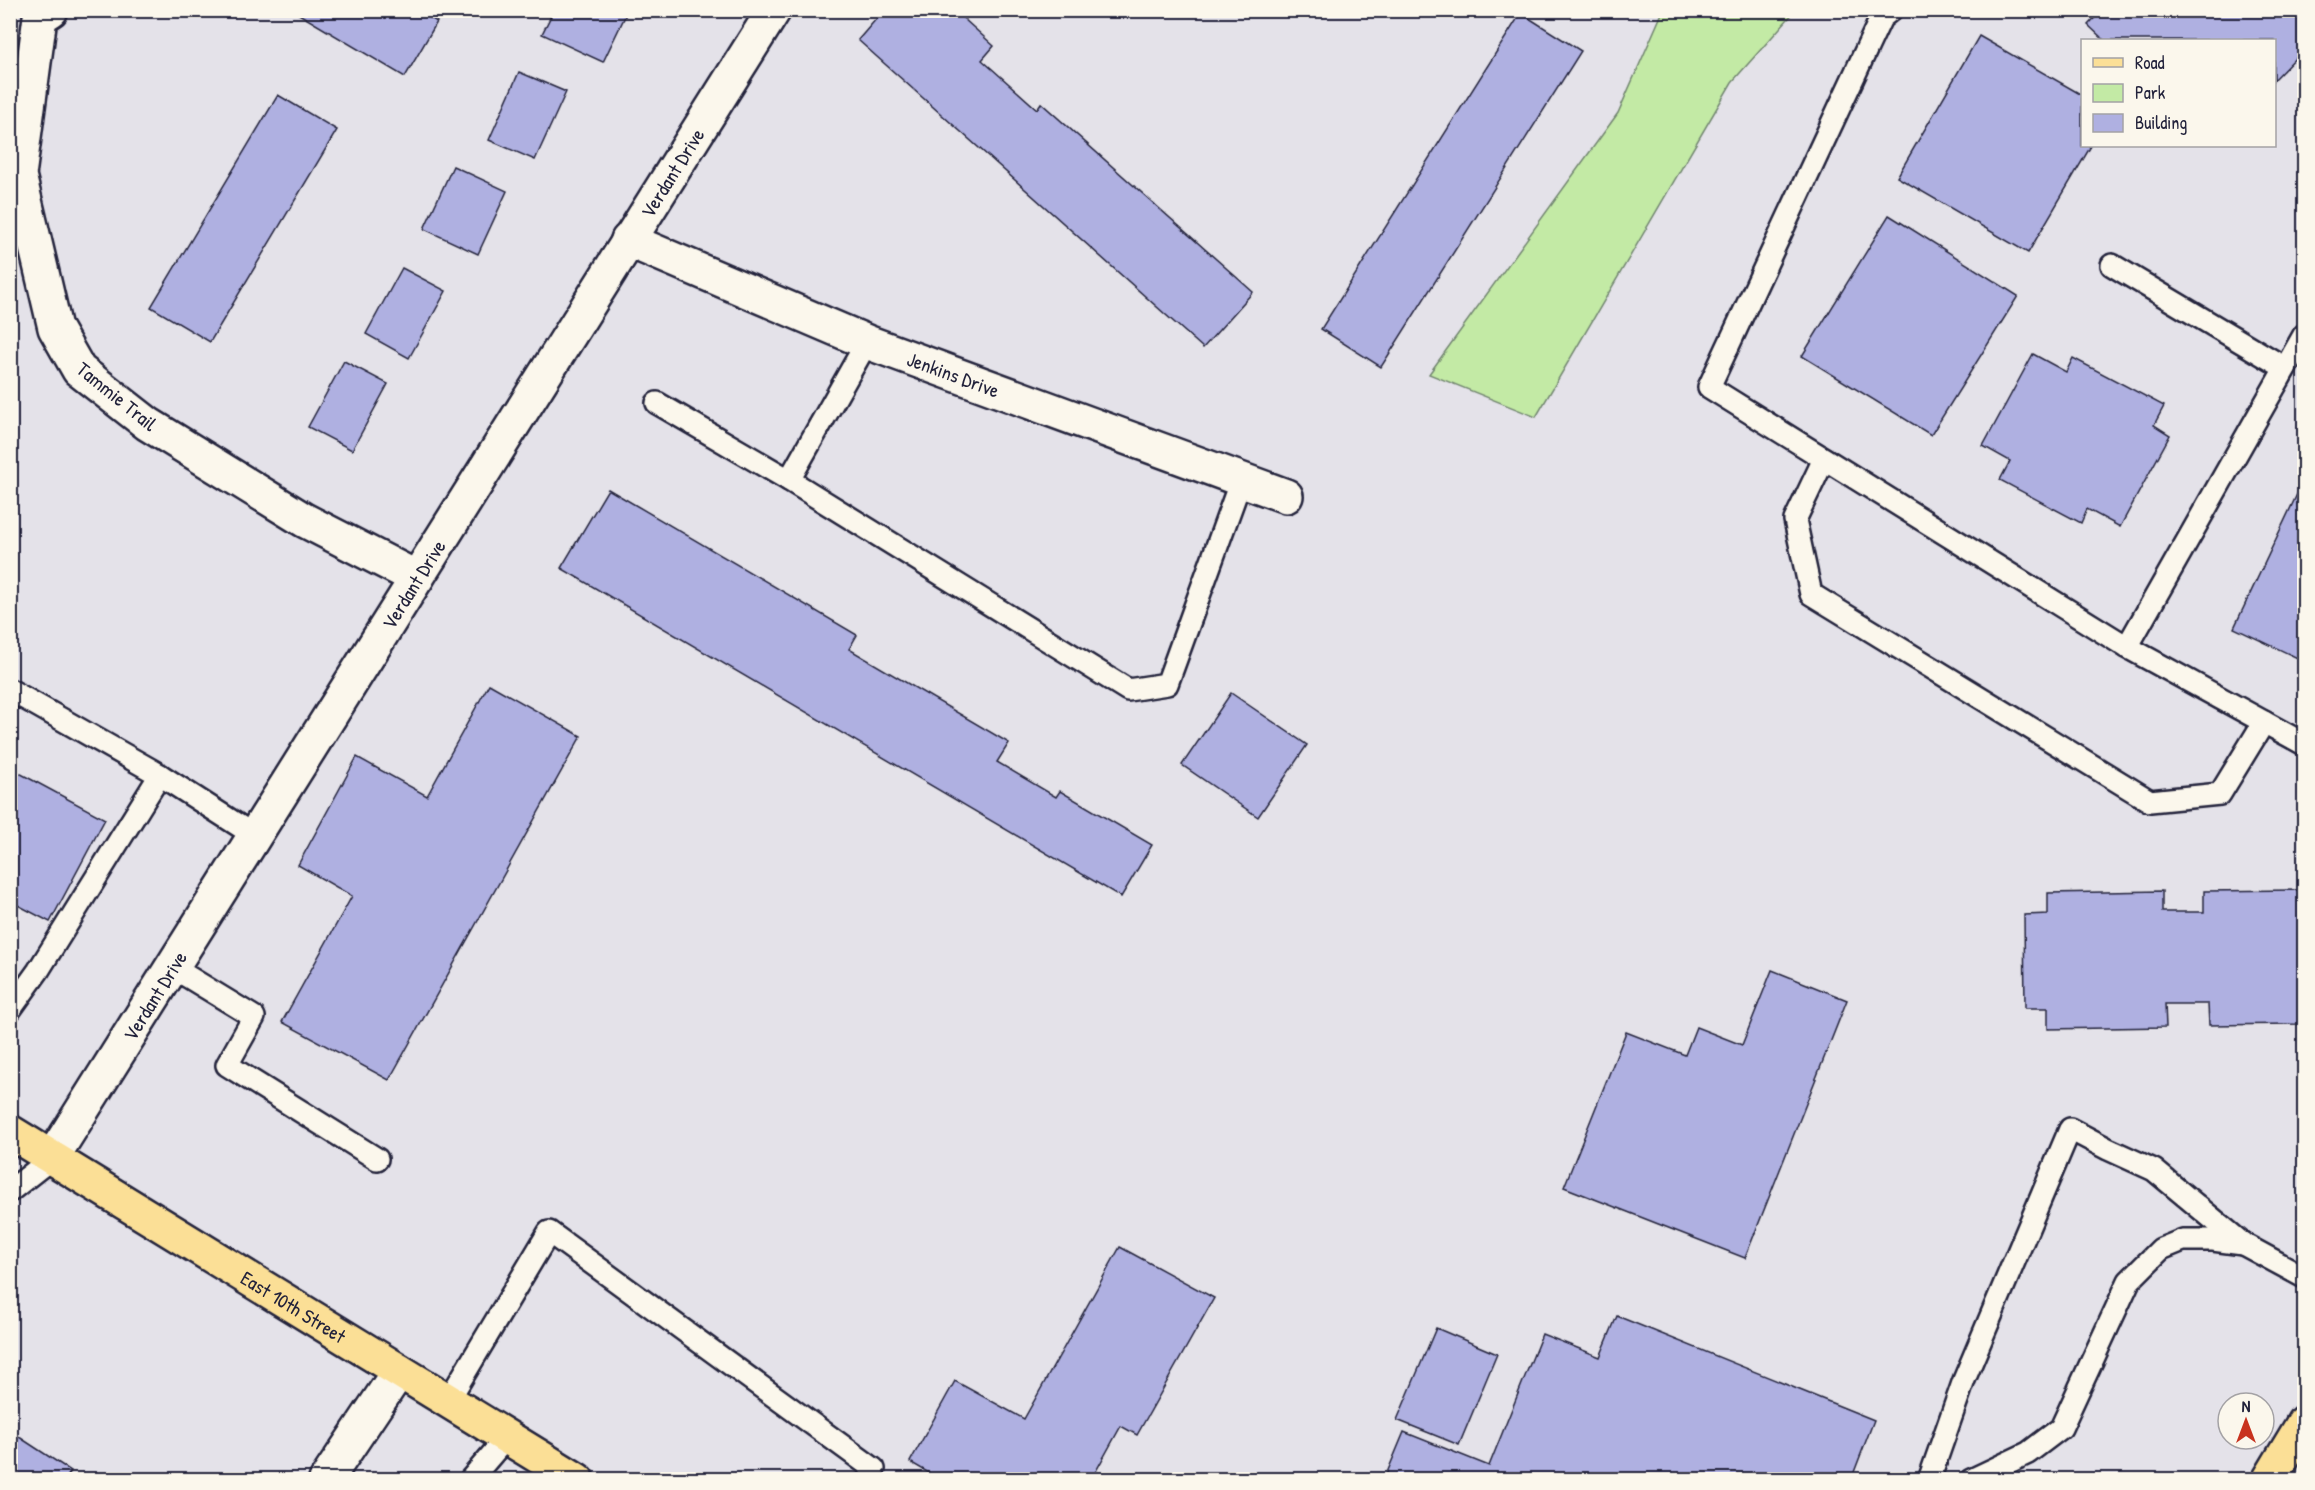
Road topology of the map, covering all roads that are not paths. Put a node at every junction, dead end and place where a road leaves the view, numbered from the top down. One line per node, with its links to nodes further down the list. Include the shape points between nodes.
1 (51, 10): 14 (street, Tammie Trail, via 40,17 18,175 55,328 79,370 177,442 304,520)
2 (774, 10): 4 (street, Verdant Drive)
3 (1891, 10): 10 (lane, via 1881,18 1709,387)
4 (628, 240): 7 (street, Jenkins Drive); 14 (street, Verdant Drive)
5 (2112, 265): 8 (lane)
6 (2304, 334): 8 (lane)
7 (867, 342): 11 (lane); 12 (street, Jenkins Drive)
8 (2285, 368): 15 (lane)
9 (657, 403): 11 (lane)
10 (1824, 459): 15 (lane); 17 (lane, via 1795,520 1811,594 2150,801 2220,794)
11 (789, 480): 12 (lane, via 1128,690 1167,684)
12 (1241, 480): 13 (street, Jenkins Drive)
13 (1286, 496)
14 (417, 578): 20 (street, Verdant Drive)
15 (2127, 647): 17 (lane)
16 (10, 690): 19 (lane)
17 (2264, 722): 18 (lane)
18 (2304, 744)
19 (160, 775): 20 (lane); 22 (lane)
20 (255, 836): 21 (street, Verdant Drive)
21 (172, 968): 24 (street, Verdant Drive); 25 (lane, via 254,1017 228,1065)
22 (10, 1010)
23 (10, 1132): 24 (main road, East 10th Street)
24 (52, 1158): 26 (lane); 29 (main road, East 10th Street)
25 (377, 1159)
26 (10, 1191)
27 (2243, 1244): 28 (lane); 37 (lane, via 2154,1170 2070,1129 1964,1380); 38 (lane, via 2183,1240 2160,1249 2129,1281 2061,1428 2028,1453)
28 (2304, 1277)
29 (399, 1371): 30 (main road, East 10th Street); 33 (street)
30 (448, 1401): 32 (main road, East 10th Street); 36 (lane, via 549,1233 874,1469)
31 (2304, 1422): 39 (main road)
32 (507, 1437): 34 (lane); 35 (main road, East 10th Street)
33 (326, 1479)
34 (470, 1479)
35 (577, 1479)
36 (869, 1479)
37 (1929, 1479)
38 (1971, 1479)
39 (2269, 1479)

